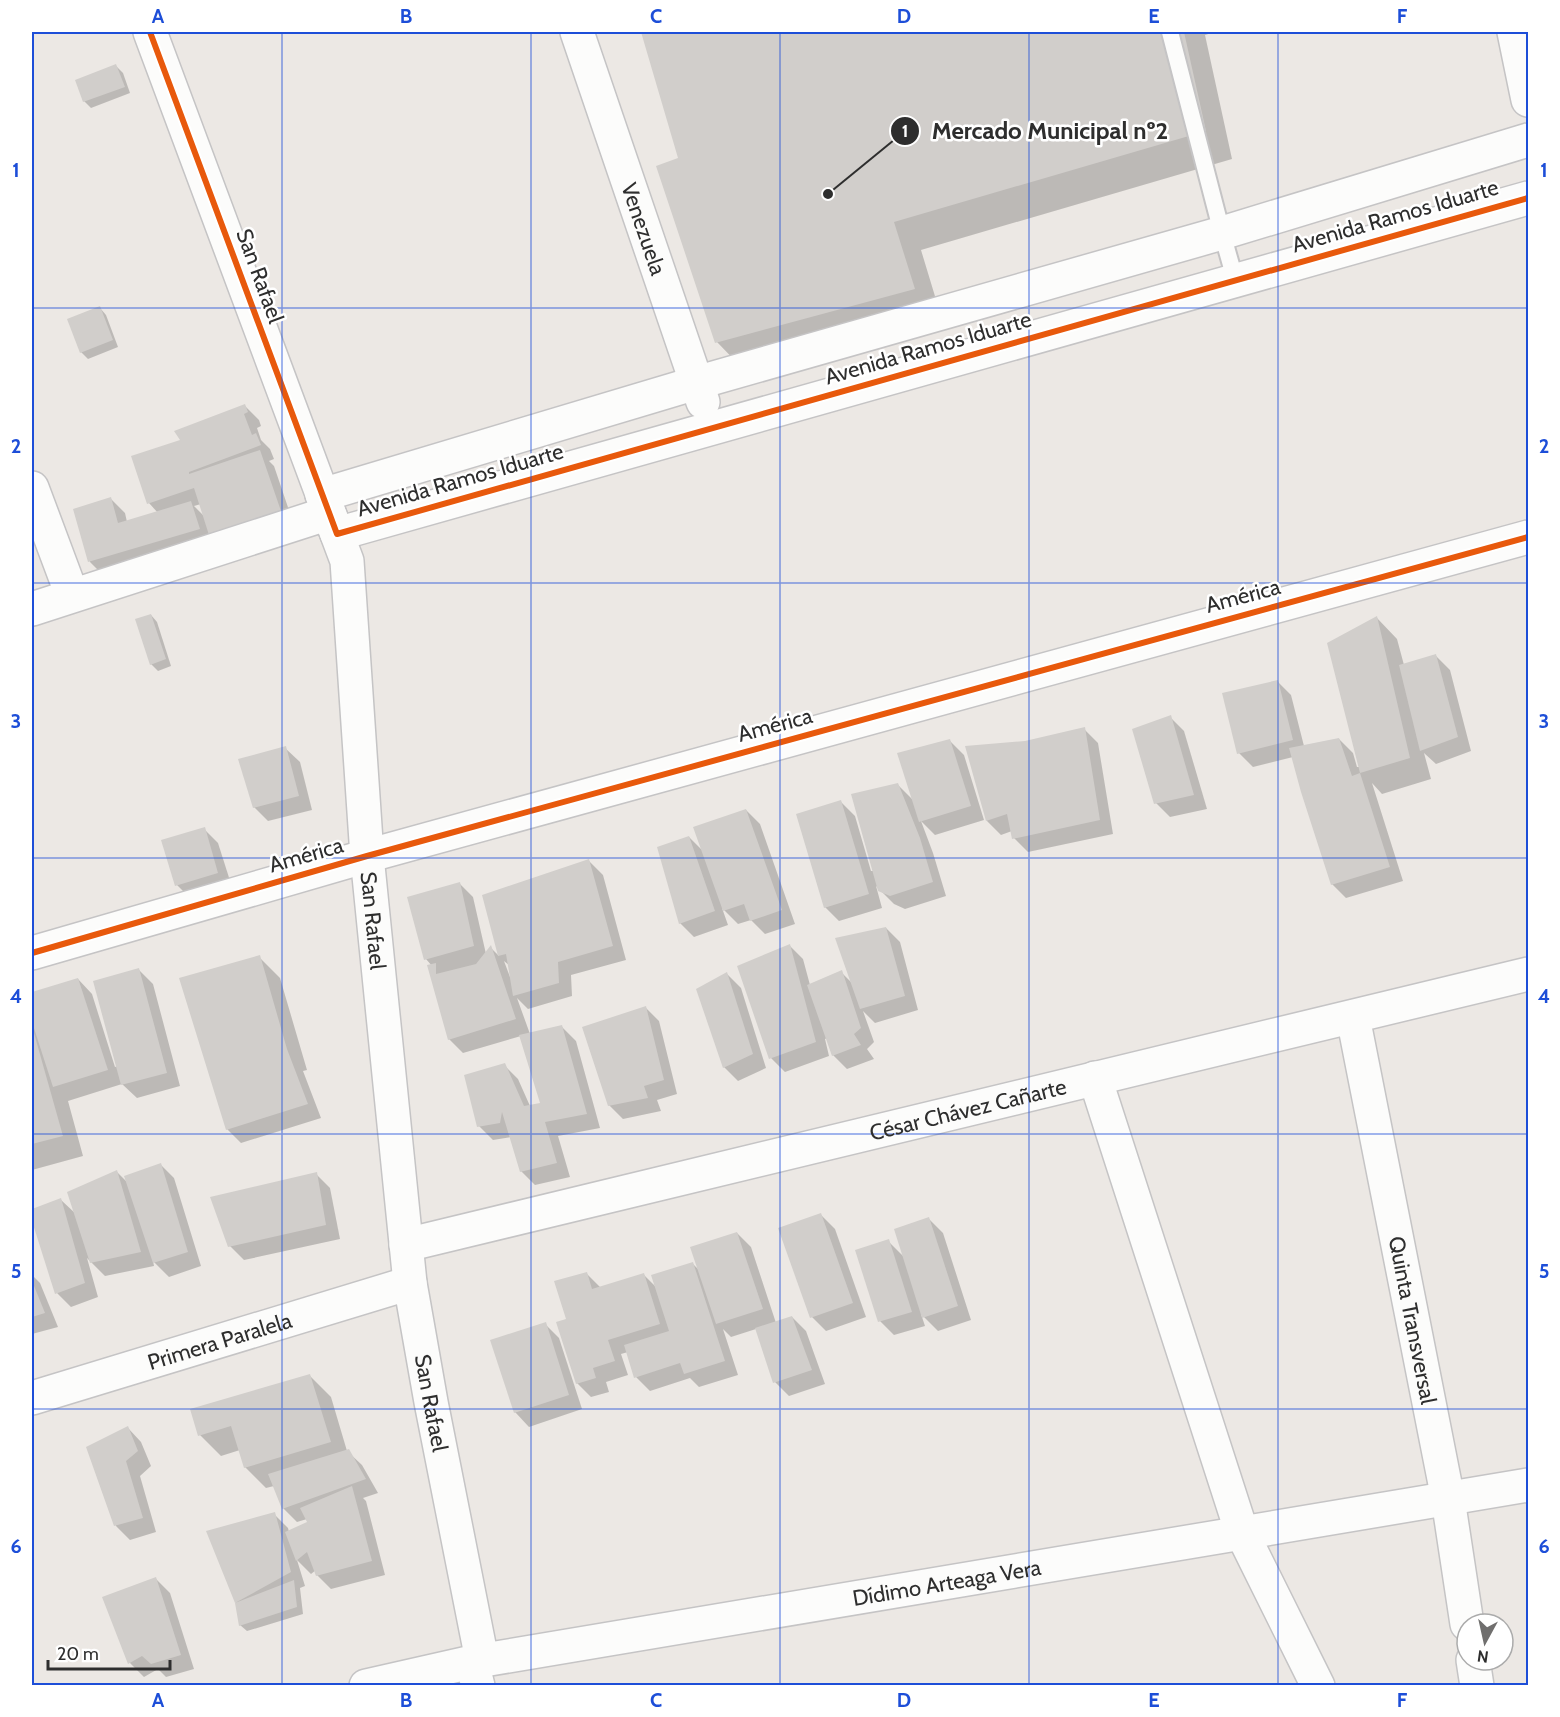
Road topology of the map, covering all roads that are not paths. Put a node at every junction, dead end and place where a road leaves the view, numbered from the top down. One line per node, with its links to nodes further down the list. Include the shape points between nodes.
1 (150, 32): 13 (street, San Rafael)
2 (577, 32): 10 (street, Venezuela)
3 (1170, 32): 8 (lane)
4 (1514, 32): 5 (street)
5 (1528, 100)
6 (1528, 140): 8 (street, Avenida Ramos Iduarte)
7 (1528, 198): 9 (street, Avenida Ramos Iduarte)
8 (1222, 233): 9 (lane); 10 (street, Avenida Ramos Iduarte)
9 (1235, 279): 11 (street, Avenida Ramos Iduarte)
10 (696, 383): 11 (street, Venezuela); 13 (street, Avenida Ramos Iduarte)
11 (711, 428): 13 (street, Avenida Ramos Iduarte)
12 (32, 488): 15 (street)
13 (329, 514): 15 (street, Avenida Ramos Iduarte); 17 (street, San Rafael, via 347,561)
14 (1528, 537): 17 (street, América)
15 (72, 595): 16 (street, Avenida Ramos Iduarte)
16 (32, 609)
17 (367, 856): 18 (street, América); 22 (street, San Rafael)
18 (32, 953)
19 (1528, 974): 20 (street, César Chávez Cañarte)
20 (1353, 1017): 21 (street, César Chávez Cañarte); 26 (street, Quinta Transversal)
21 (1095, 1078): 22 (street, César Chávez Cañarte); 27 (street)
22 (406, 1245): 23 (street, San Rafael)
23 (410, 1283): 24 (street, Primera Paralela); 29 (street, San Rafael)
24 (32, 1398)
25 (1528, 1485): 26 (street, Dídimo Arteaga Vera)
26 (1448, 1499): 27 (street, Dídimo Arteaga Vera); 28 (street, Quinta Transversal)
27 (1242, 1533): 29 (street, Dídimo Arteaga Vera); 31 (street)
28 (1465, 1612)
29 (477, 1669): 30 (street, Dídimo Arteaga Vera)
30 (366, 1686)
31 (1318, 1686)

